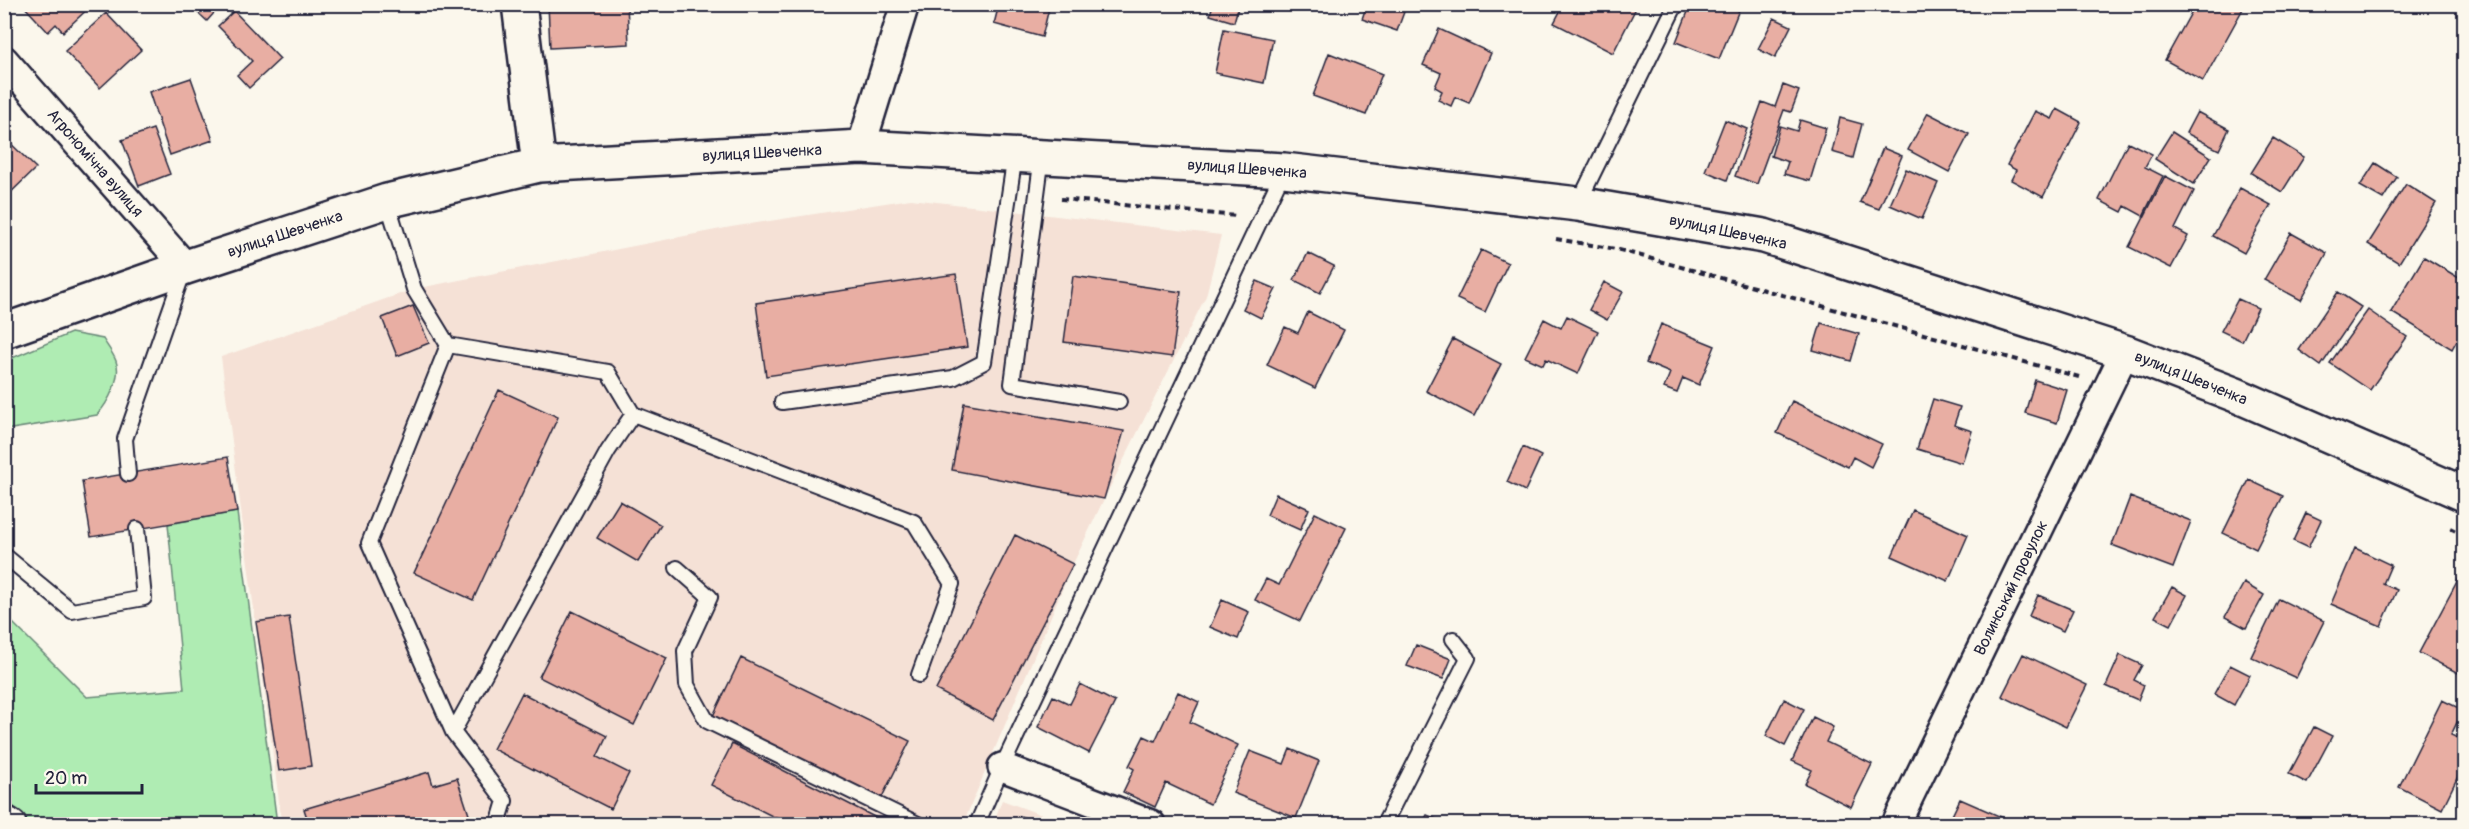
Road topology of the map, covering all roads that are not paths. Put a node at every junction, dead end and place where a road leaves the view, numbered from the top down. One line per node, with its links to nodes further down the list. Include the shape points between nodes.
1 (519, 4): 7 (street)
2 (905, 4): 5 (street)
3 (1676, 4): 10 (lane)
4 (4, 60): 11 (street, Агрономічна вулиця)
5 (861, 147): 6 (street, вулиця Шевченка); 7 (street, вулиця Шевченка)
6 (1029, 156): 8 (street, вулиця Шевченка); 15 (lane, via 984,362 953,378); 16 (lane, via 1037,196 1012,384)
7 (539, 165): 9 (street, вулиця Шевченка)
8 (1284, 170): 10 (street, вулиця Шевченка); 26 (lane)
9 (387, 201): 11 (street, вулиця Шевченка); 13 (lane, via 414,289)
10 (1578, 204): 14 (street, вулиця Шевченка, via 1764,236)
11 (186, 267): 12 (street, вулиця Шевченка); 18 (lane, via 125,439)
12 (4, 331)
13 (448, 345): 17 (lane, via 608,372); 25 (lane, via 369,543)
14 (2125, 352): 19 (street, вулиця Шевченка, via 2236,395); 34 (street, Волинський провулок)
15 (782, 402)
16 (1119, 402)
17 (633, 414): 24 (lane, via 914,522 952,584); 25 (lane, via 608,451)
18 (128, 474)
19 (2464, 494)
20 (137, 529): 21 (lane, via 144,598 72,611)
21 (4, 555)
22 (677, 568): 31 (lane, via 710,597 685,651 687,685 707,721)
23 (1453, 639): 33 (lane, via 1468,658)
24 (919, 675)
25 (453, 732): 30 (lane, via 505,801)
26 (1002, 767): 28 (street); 32 (lane)
27 (4, 819): 29 (street)
28 (1150, 824)
29 (12, 825)
30 (498, 825)
31 (918, 825)
32 (977, 825)
33 (1384, 825)
34 (1896, 825)

